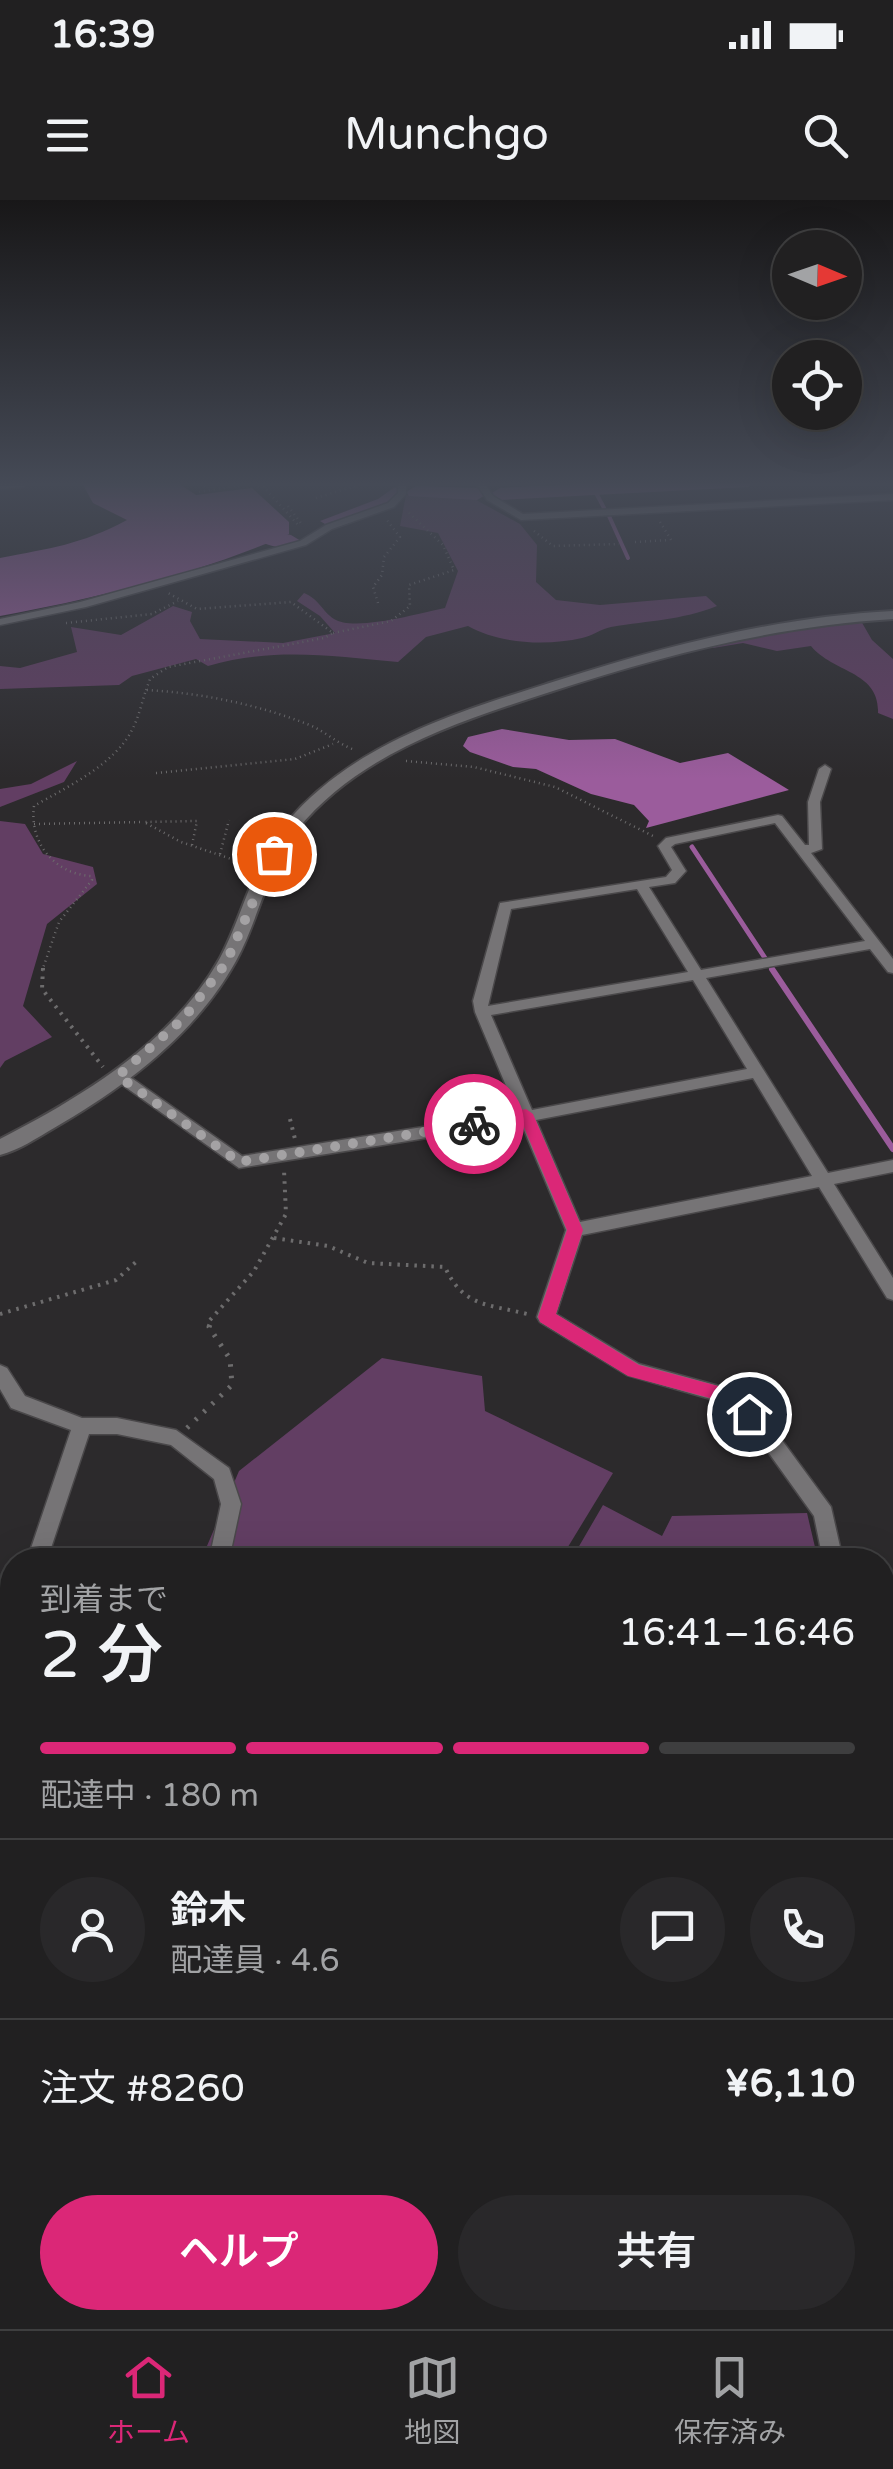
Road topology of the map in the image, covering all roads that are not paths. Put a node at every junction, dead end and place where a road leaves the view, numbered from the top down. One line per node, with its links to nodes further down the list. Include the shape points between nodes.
1 (172, 580): 3 (street)
2 (893, 614): 12 (street, via 754,629 644,656 406,738 327,790 289,829 226,963 184,1018)
3 (0, 622)
4 (825, 770): 5 (street, via 814,802 816,849)
5 (802, 849): 6 (street, via 778,819 668,842 678,876); 7 (street)
6 (642, 886): 9 (street); 10 (street, via 505,906)
7 (874, 944): 8 (street); 9 (street)
8 (893, 968)
9 (697, 976): 10 (street); 11 (street)
10 (482, 1012): 13 (street)
11 (757, 1072): 13 (street); 16 (street)
12 (116, 1077): 13 (street, via 239,1162); 14 (street)
13 (526, 1114): 17 (street)
14 (0, 1148)
15 (893, 1166): 16 (street)
16 (825, 1180): 17 (street); 18 (street)
17 (575, 1230): 23 (street, via 546,1317 634,1370 742,1400 824,1513)
18 (893, 1294)
19 (0, 1374): 20 (street, via 18,1402)
20 (82, 1426): 21 (street); 22 (street, via 176,1438 222,1474 230,1504)
21 (41, 1548)
22 (221, 1548)
23 (831, 1548)

